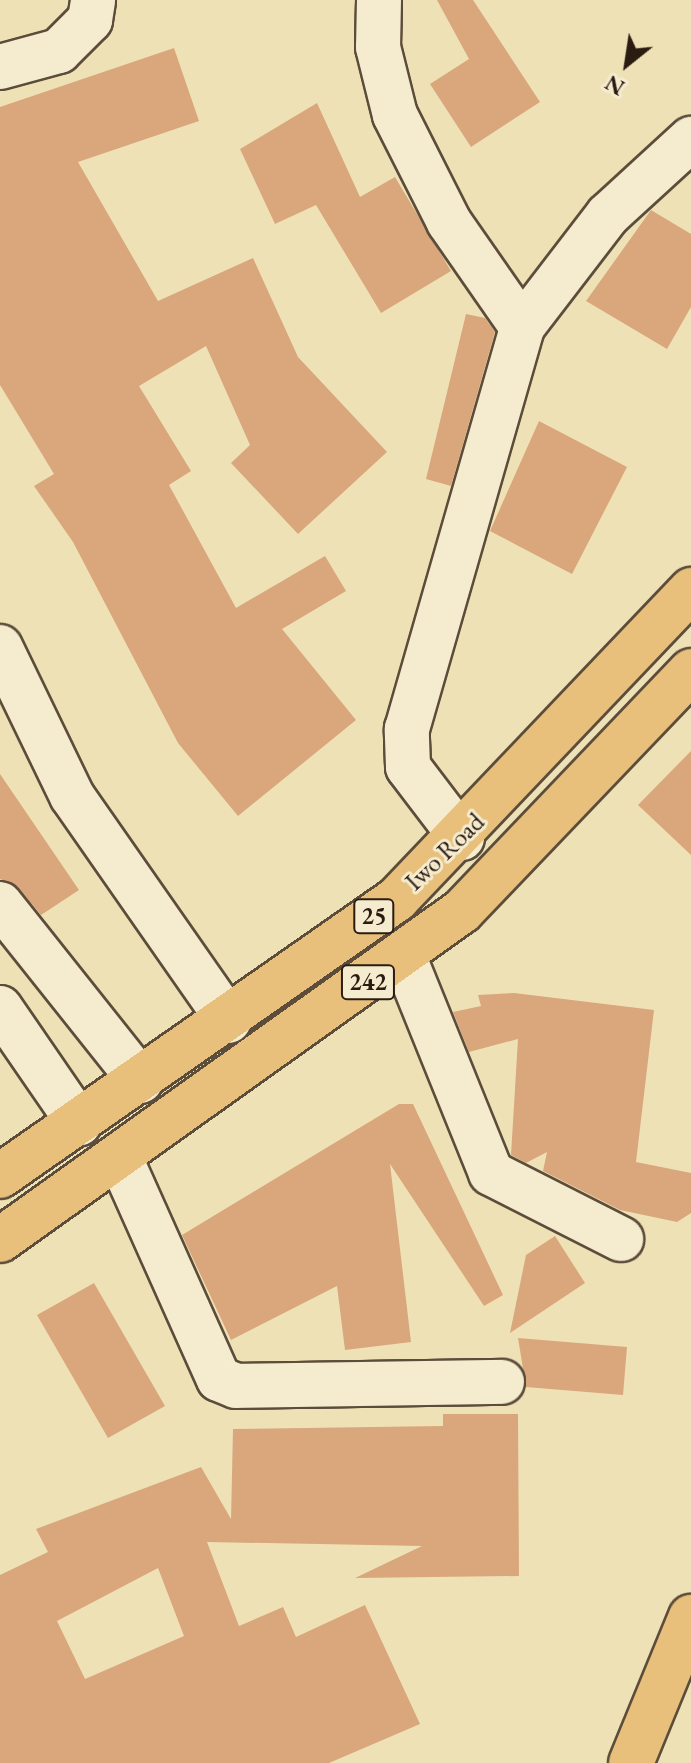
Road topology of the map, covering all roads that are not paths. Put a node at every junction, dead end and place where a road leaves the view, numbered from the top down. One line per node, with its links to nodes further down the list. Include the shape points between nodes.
1 (93, 0): 3 (street, via 90,20 59,51)
2 (379, 0): 5 (street, via 378,47 395,115 449,222)
3 (0, 67)
4 (691, 139): 5 (street, via 608,215)
5 (522, 327): 9 (street, via 407,729 408,767)
6 (691, 590): 9 (main road, Iwo Road / 25)
7 (0, 647): 13 (street, via 72,796)
8 (691, 671): 11 (main road, Iwo Road / 242, via 521,856)
9 (462, 838): 13 (main road, Iwo Road / 25, via 397,899)
10 (0, 904): 14 (street)
11 (403, 955): 16 (main road, Iwo Road / 242); 18 (street, via 491,1173)
12 (0, 1008): 15 (street)
13 (229, 1021): 14 (main road, Iwo Road / 25)
14 (141, 1081): 15 (main road, Iwo Road / 25)
15 (79, 1123): 17 (main road, Iwo Road / 25)
16 (120, 1158): 19 (main road, Iwo Road / 242); 20 (street, via 219,1379 236,1386)
17 (4, 1165)
18 (621, 1239)
19 (0, 1240)
20 (502, 1382)
21 (691, 1617): 22 (main road)
22 (631, 1763)

